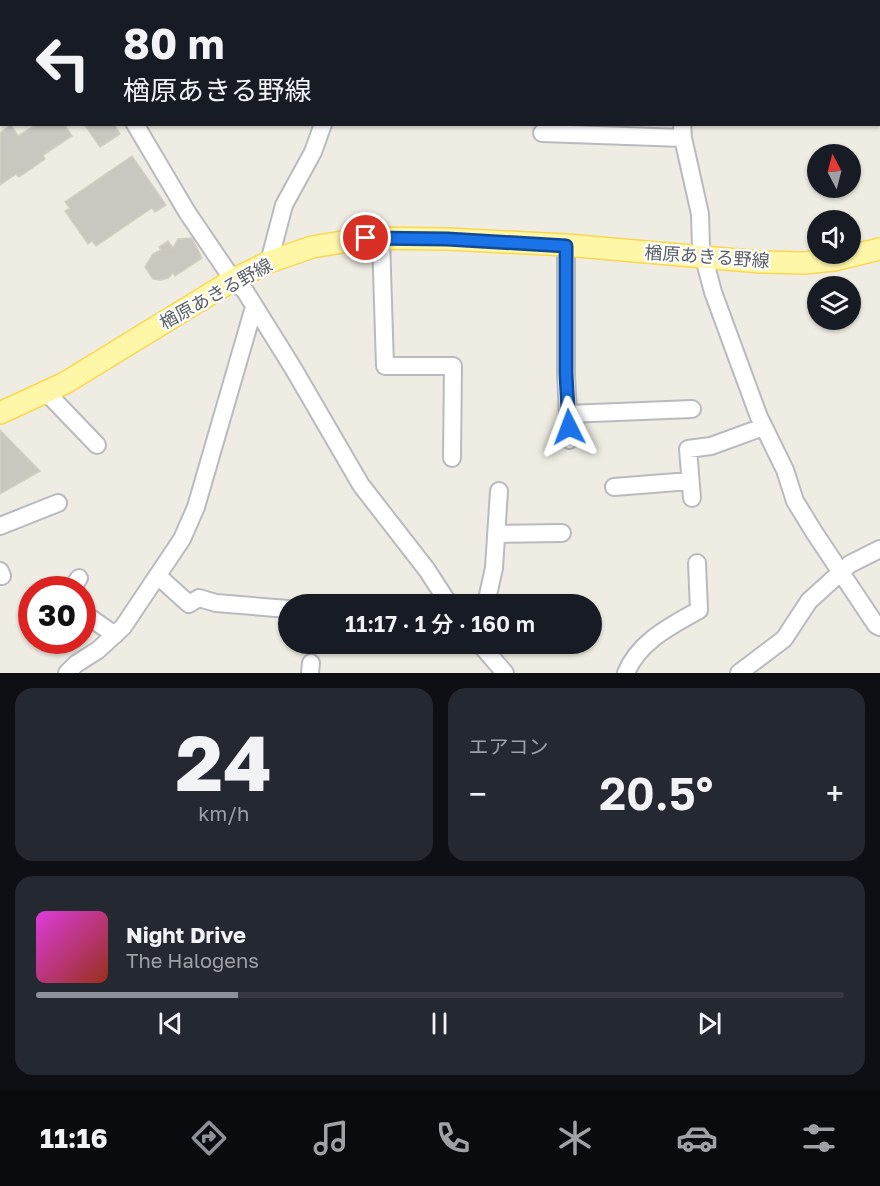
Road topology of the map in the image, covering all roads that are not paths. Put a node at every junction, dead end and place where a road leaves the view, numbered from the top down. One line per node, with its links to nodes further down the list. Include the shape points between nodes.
1 (136, 126): 10 (street)
2 (322, 126): 9 (street, via 284,205)
3 (683, 131): 4 (street); 8 (street, via 700,214)
4 (542, 133)
5 (381, 238): 6 (main road, 楢原あきる野線); 9 (main road, 楢原あきる野線, via 312,248); 19 (street, via 385,366 453,366)
6 (566, 246): 8 (main road, 楢原あきる野線); 15 (street)
7 (880, 249): 8 (main road, 楢原あきる野線, via 804,263)
8 (704, 257): 16 (street, via 713,292)
9 (269, 262): 10 (main road, 楢原あきる野線)
10 (233, 280): 11 (street); 12 (main road, 楢原あきる野線)
11 (254, 307): 29 (street, via 196,507); 30 (street, via 361,485)
12 (46, 392): 14 (main road, 楢原あきる野線); 18 (street)
13 (692, 409): 15 (street)
14 (0, 413)
15 (568, 414): 17 (street)
16 (764, 427): 20 (street, via 711,446 688,449 691,490); 28 (street, via 786,470 795,501)
17 (569, 440)
18 (97, 445)
19 (452, 458)
20 (614, 487)
21 (499, 491): 25 (street)
22 (58, 503): 23 (street)
23 (0, 526)
24 (562, 533): 25 (street)
25 (496, 534): 31 (street)
26 (880, 549): 28 (street)
27 (697, 562): 39 (street, via 699,610 655,636 632,659)
28 (841, 572): 34 (street); 40 (street, via 809,602 784,639)
29 (159, 576): 32 (street, via 189,604 199,598); 35 (street)
30 (442, 594)
31 (488, 594)
32 (278, 608)
33 (96, 621): 35 (street)
34 (880, 627)
35 (115, 634): 37 (street)
36 (489, 654): 38 (street)
37 (67, 673)
38 (505, 673)
39 (626, 673)
40 (739, 673)

